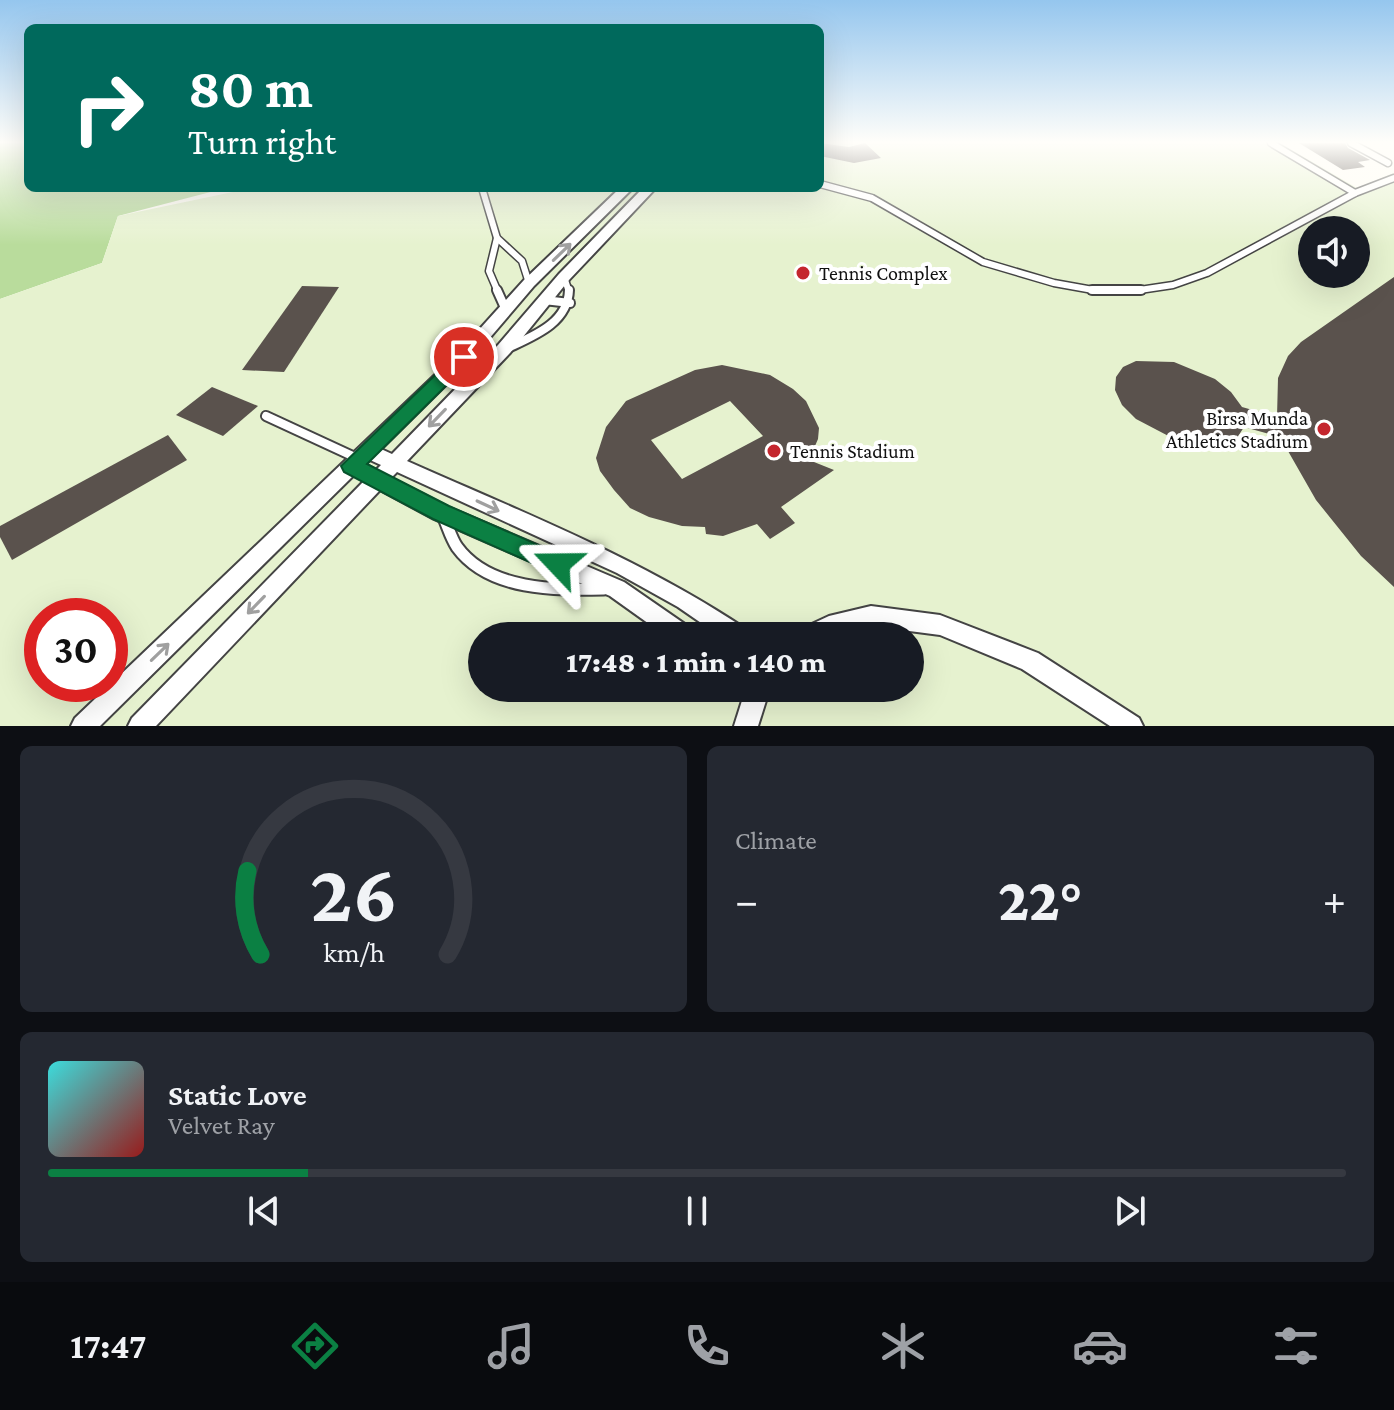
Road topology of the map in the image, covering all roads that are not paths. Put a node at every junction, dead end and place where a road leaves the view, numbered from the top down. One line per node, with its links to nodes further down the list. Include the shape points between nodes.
1 (1328, 177): 7 (lane)
2 (1394, 178): 7 (lane)
3 (824, 185): 7 (lane, via 872,198 983,262 1054,283 1133,291 1207,273)
4 (483, 192): 8 (lane)
5 (623, 192): 10 (street, one-way to 5)
6 (646, 192): 9 (street)
7 (1355, 193)
8 (497, 238): 10 (lane, via 522,261); 13 (lane, via 489,271)
9 (564, 277): 11 (street); 12 (lane)
10 (529, 283): 13 (street)
11 (544, 300): 12 (lane); 14 (street)
12 (570, 303): 14 (lane, via 540,332)
13 (506, 310): 16 (street)
14 (504, 349): 17 (street, one-way to 17)
15 (266, 416): 16 (lane)
16 (359, 458): 17 (street); 18 (street); 27 (street, one-way to 16)
17 (394, 463): 18 (street); 22 (street, one-way to 22, via 624,567)
18 (377, 479): 19 (street); 28 (street, one-way to 28)
19 (441, 513): 20 (street); 20 (lane, via 459,550 507,578 560,590)
20 (617, 589): 21 (street)
21 (664, 622)
22 (717, 622)
23 (846, 622): 24 (street, via 871,616)
24 (917, 622)
25 (924, 623): 30 (street, via 1030,661)
26 (754, 702): 29 (street)
27 (83, 726)
28 (140, 726)
29 (746, 726)
30 (1131, 726)

